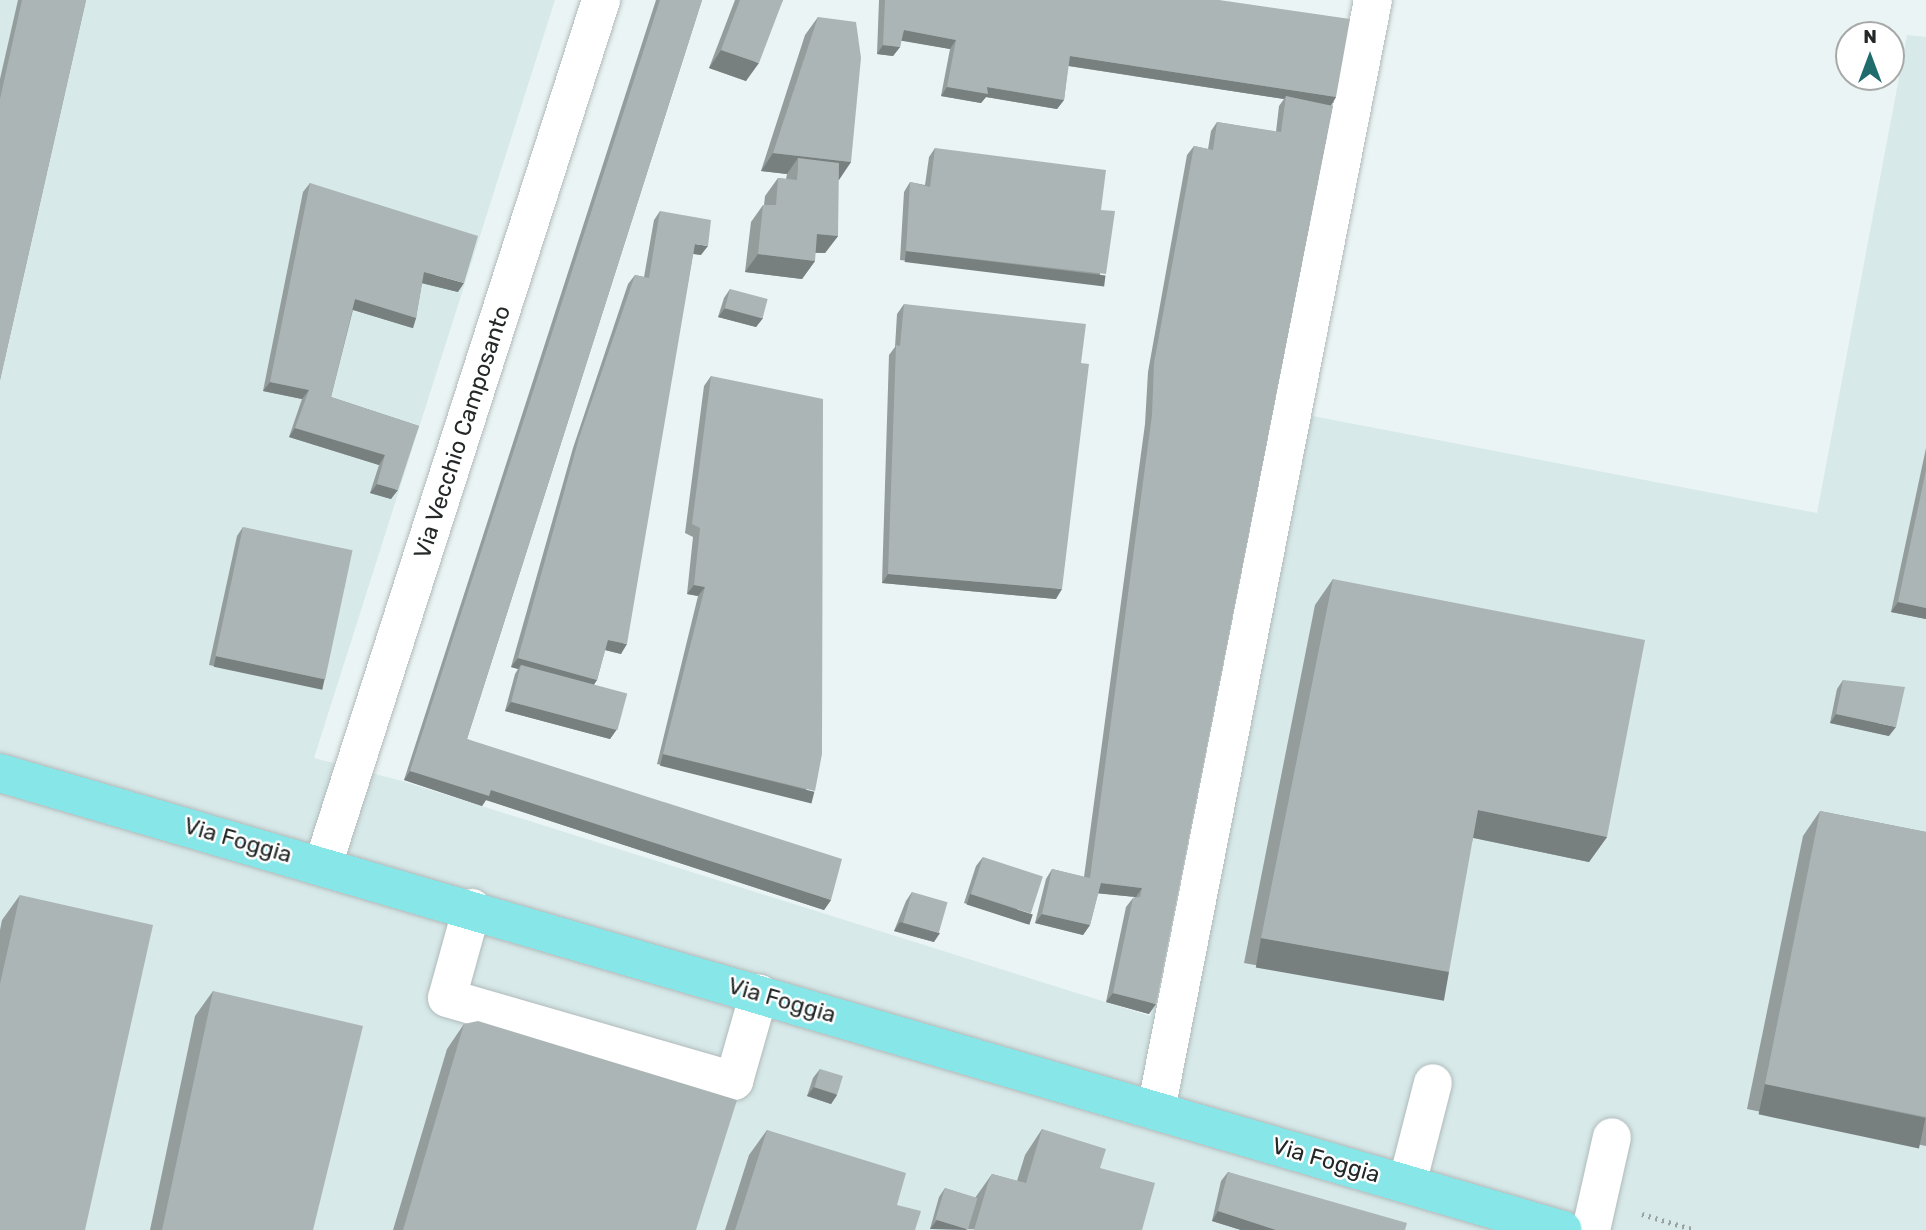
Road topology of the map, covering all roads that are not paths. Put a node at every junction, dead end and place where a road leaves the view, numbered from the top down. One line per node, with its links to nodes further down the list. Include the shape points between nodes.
1 (601, 0): 4 (street, Via Vecchio Camposanto)
2 (1373, 0): 8 (street)
3 (0, 773): 4 (main road, Via Foggia)
4 (323, 865): 5 (main road, Via Foggia)
5 (472, 908): 6 (main road, Via Foggia); 6 (street, via 447,998 734,1082)
6 (759, 993): 8 (main road, Via Foggia)
7 (1433, 1083): 10 (street)
8 (1156, 1110): 10 (main road, Via Foggia)
9 (1612, 1137): 12 (street)
10 (1407, 1184): 11 (main road, Via Foggia)
11 (1563, 1230)
12 (1591, 1230)

